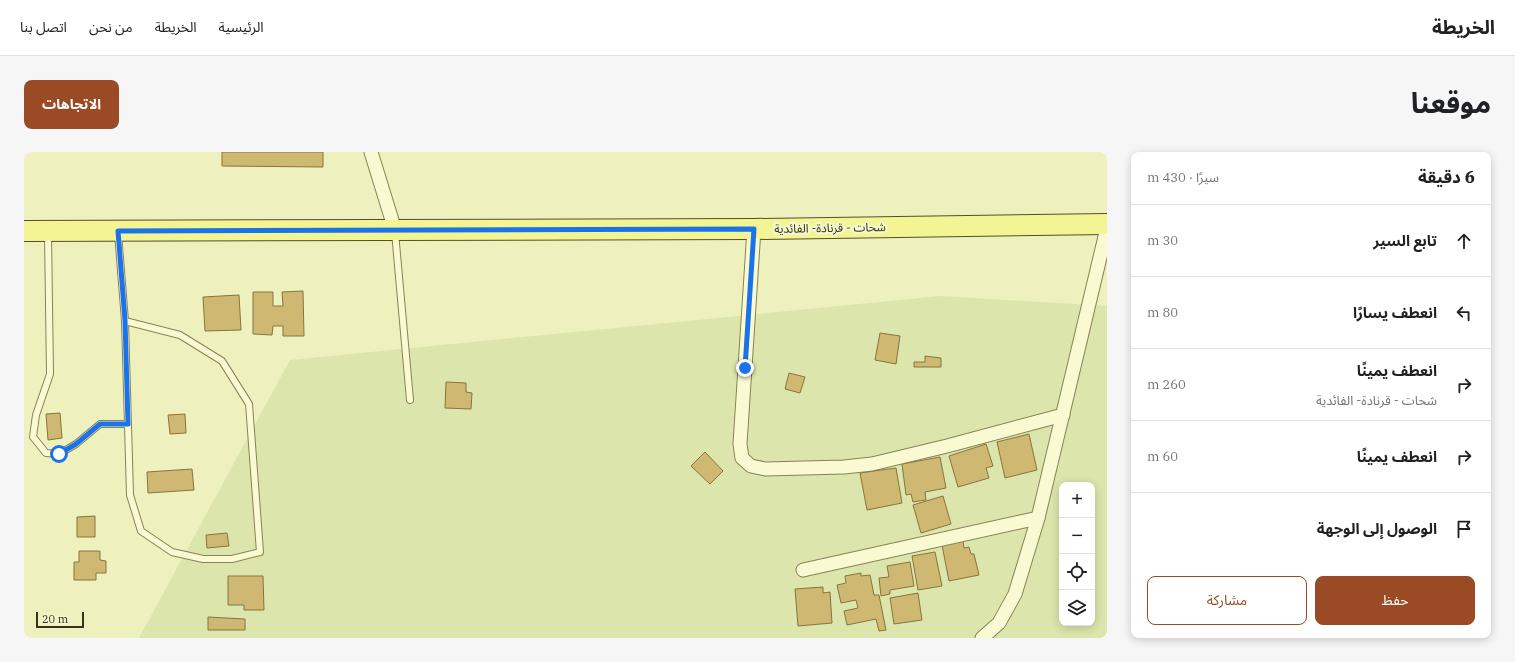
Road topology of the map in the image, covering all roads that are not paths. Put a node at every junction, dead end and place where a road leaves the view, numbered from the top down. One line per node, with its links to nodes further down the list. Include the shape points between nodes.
1 (371, 152): 5 (street)
2 (1107, 224): 4 (main road, شحات - قرنادة- الفائدية)
3 (1107, 228): 11 (street)
4 (754, 229): 5 (main road, شحات - قرنادة- الفائدية); 11 (street, via 740,444 742,458 751,466 765,469 872,464)
5 (394, 230): 8 (main road, شحات - قرنادة- الفائدية); 10 (lane)
6 (24, 231): 7 (main road, شحات - قرنادة- الفائدية)
7 (48, 231): 8 (main road, شحات - قرنادة- الفائدية); 12 (lane, via 50,374 36,415 33,437 46,452 59,454 100,424)
8 (118, 231): 9 (lane)
9 (125, 320): 12 (lane); 12 (lane, via 180,335 222,360 249,404 260,552 232,559 204,559 172,552 141,531 130,494)
10 (410, 400)
11 (1063, 415): 13 (street)
12 (128, 424)
13 (1038, 518): 14 (street); 15 (street, via 1015,594 1000,623)
14 (802, 570)
15 (982, 638)

